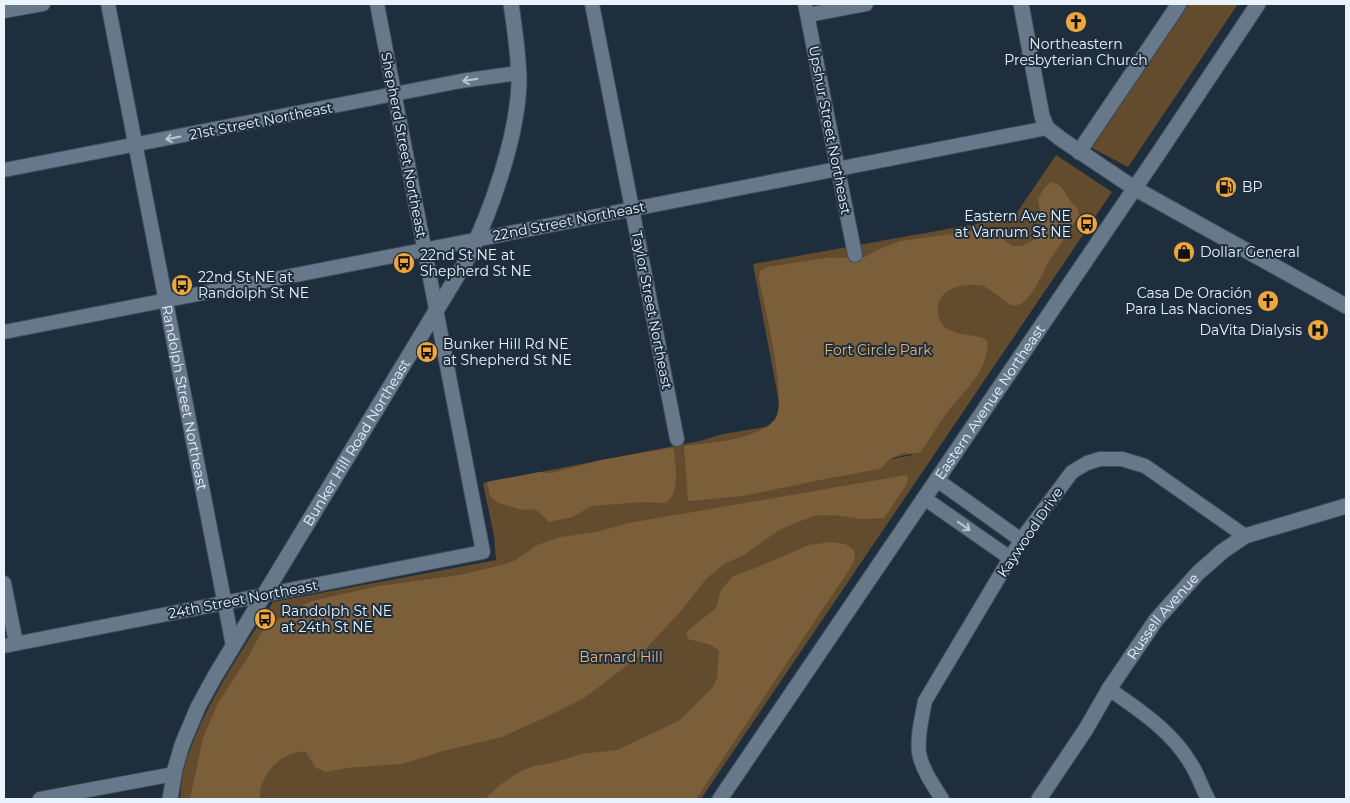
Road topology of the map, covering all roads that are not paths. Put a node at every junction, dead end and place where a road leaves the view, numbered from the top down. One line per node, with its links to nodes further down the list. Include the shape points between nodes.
1 (43, 4): 11 (street)
2 (108, 4): 15 (street, Randolph Street Northeast)
3 (377, 4): 13 (street, Shepherd Street Northeast)
4 (511, 4): 12 (street, Bunker Hill Road Northeast)
5 (592, 4): 20 (street, Taylor Street Northeast)
6 (866, 4): 10 (street)
7 (1021, 4): 14 (street)
8 (1179, 4): 16 (street)
9 (1258, 4): 19 (street, Eastern Avenue Northeast)
10 (807, 10): 17 (street, Upshur Street Northeast)
11 (4, 12)
12 (518, 73): 13 (street, 21st Street Northeast, one-way to 13); 21 (street, Bunker Hill Road Northeast, via 512,132)
13 (395, 95): 15 (street, 21st Street Northeast, one-way to 15); 22 (street, Shepherd Street Northeast)
14 (1047, 128): 16 (street); 17 (street, 22nd Street Northeast)
15 (135, 145): 18 (street, 21st Street Northeast); 24 (street, Randolph Street Northeast)
16 (1079, 152): 19 (street)
17 (838, 169): 20 (street, 22nd Street Northeast); 23 (street, Upshur Street Northeast)
18 (4, 170)
19 (1134, 188): 25 (street); 29 (street, Eastern Avenue Northeast)
20 (632, 209): 21 (street, 22nd Street Northeast); 28 (street, Taylor Street Northeast)
21 (476, 239): 22 (street, 22nd Street Northeast); 26 (street, Bunker Hill Road Northeast)
22 (424, 250): 24 (street, 22nd Street Northeast); 26 (street, Shepherd Street Northeast)
23 (855, 256)
24 (165, 300): 27 (street, 22nd Street Northeast); 38 (street, Randolph Street Northeast)
25 (1346, 306)
26 (436, 310): 34 (street, Shepherd Street Northeast); 37 (street, Bunker Hill Road Northeast)
27 (4, 332)
28 (678, 439)
29 (937, 480): 30 (street, Eastern Avenue Northeast); 33 (street)
30 (924, 498): 35 (street, one-way to 35); 45 (street, Eastern Avenue Northeast)
31 (1346, 506): 32 (street, Russell Avenue)
32 (1245, 536): 33 (street, Kaywood Drive, via 1145,466 1122,459 1100,459 1072,472); 41 (street, Russell Avenue, via 1198,573 1156,620)
33 (1021, 540): 35 (street, Kaywood Drive)
34 (483, 552): 37 (street, 24th Street Northeast)
35 (1010, 558): 46 (street, Kaywood Drive, via 925,701 919,752)
36 (4, 583): 39 (street)
37 (262, 595): 38 (street, 24th Street Northeast); 40 (street)
38 (224, 602): 39 (street, 24th Street Northeast); 40 (street, Randolph Street Northeast)
39 (10, 645)
40 (233, 646): 42 (street, via 195,714)
41 (1109, 689): 47 (street, Russell Avenue); 48 (street, via 1151,719 1176,743 1191,764)
42 (174, 774): 43 (street); 44 (street)
43 (40, 799)
44 (170, 799)
45 (720, 799)
46 (942, 799)
47 (1039, 799)
48 (1208, 799)

